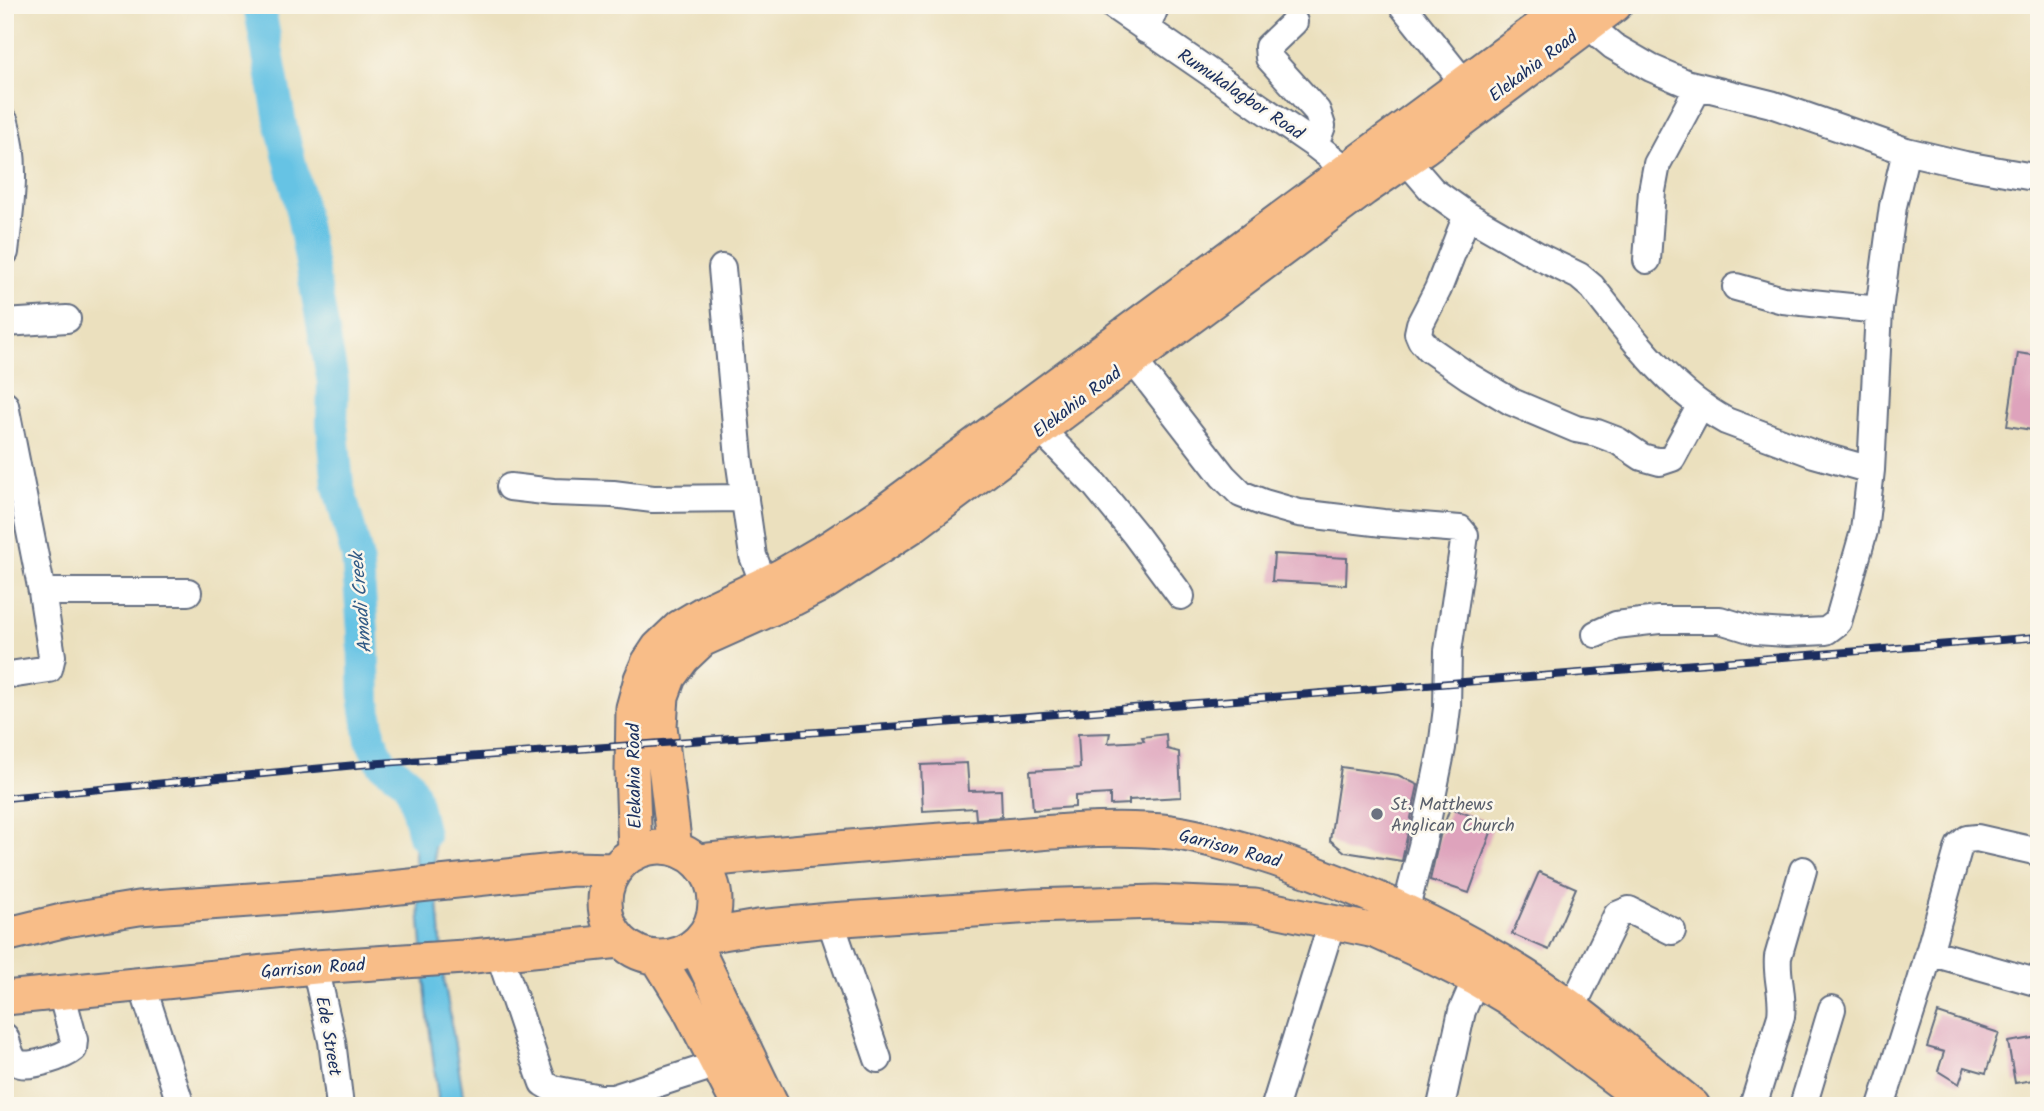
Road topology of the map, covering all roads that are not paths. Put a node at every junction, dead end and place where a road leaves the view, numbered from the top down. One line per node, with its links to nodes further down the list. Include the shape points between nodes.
1 (1112, 5): 7 (street, Rumukalagbor Road)
2 (1156, 5): 7 (street)
3 (1402, 5): 8 (street)
4 (1615, 5): 5 (main road, Elekahia Road)
5 (1579, 15): 8 (main road, Elekahia Road); 9 (street, via 1613,46 1651,68); 12 (main road, Elekahia Road)
6 (1294, 22): 11 (street, via 1267,52 1317,111 1322,126)
7 (1146, 30): 11 (street, Rumukalagbor Road)
8 (1464, 83): 12 (main road, Elekahia Road)
9 (1699, 86): 13 (street, via 1771,104); 18 (street, via 1657,164)
10 (5, 122): 17 (street, via 13,167)
11 (1315, 145): 15 (street, Rumukalagbor Road)
12 (1397, 150): 15 (main road, Elekahia Road); 16 (street, via 1432,190)
13 (1906, 151): 14 (street); 21 (street, via 1893,206)
14 (2039, 178)
15 (1355, 179): 24 (main road, Elekahia Road); 31 (main road, Elekahia Road, via 884,512)
16 (1467, 215): 26 (street, via 1592,287 1662,371); 26 (street, via 1420,324 1419,337 1429,349 1512,402 1618,441 1642,457 1660,462 1672,458)
17 (5, 252)
18 (1647, 260)
19 (722, 268): 30 (street)
20 (1736, 287): 21 (street, via 1783,300)
21 (1879, 310): 28 (street)
22 (67, 319): 23 (street)
23 (5, 323)
24 (1133, 359): 27 (main road, Elekahia Road); 41 (street, via 1241,494 1299,513 1460,529 1465,535 1448,651 1442,748)
25 (5, 405): 32 (street)
26 (1701, 405): 28 (street, via 1726,421)
27 (1041, 430): 34 (street, via 1136,534); 38 (main road, Elekahia Road, via 867,557 793,599 702,640 683,658 662,696 660,726)
28 (1871, 470): 35 (street, via 1864,531 1842,611 1832,628 1814,633 1756,631 1720,620 1695,619 1631,622)
29 (510, 487): 30 (street, via 653,499)
30 (745, 498): 31 (street, via 753,556)
31 (764, 584): 39 (main road, Elekahia Road, via 680,627 648,663 633,708)
32 (42, 592): 33 (street); 36 (street, via 52,656 49,669)
33 (188, 592)
34 (1181, 596)
35 (1597, 634)
36 (16, 674)
37 (2039, 852): 48 (street, via 1977,838 1963,842)
38 (687, 855): 39 (main road, via 662,846); 41 (main road, Garrison Road, via 1084,831 1172,832 1318,873); 47 (main road, via 708,872 716,897 712,924)
39 (625, 861): 45 (main road, via 384,888 139,908); 46 (main road, via 607,886 605,904 609,924)
40 (1803, 870): 70 (street, via 1778,957 1781,1016)
41 (1405, 912): 57 (main road, Garrison Road, via 1510,967)
42 (830, 920): 43 (main road, via 1156,902 1255,906); 47 (main road, via 758,927); 60 (street)
43 (1332, 922): 52 (main road, via 1375,931); 66 (street)
44 (1672, 931): 57 (street, via 1629,910 1618,915)
45 (5, 935)
46 (620, 940): 49 (main road, Garrison Road); 50 (main road, via 631,949)
47 (700, 940): 50 (main road, via 684,953); 65 (main road)
48 (1929, 952): 53 (street); 72 (street)
49 (499, 953): 51 (main road, Garrison Road); 61 (street, via 543,1083 553,1089 613,1098)
50 (657, 957): 61 (main road)
51 (316, 967): 54 (main road, Garrison Road); 63 (street, Ede Street)
52 (1476, 979): 67 (street, via 1462,1011); 68 (main road)
53 (2039, 984)
54 (142, 985): 55 (main road, Garrison Road); 62 (street)
55 (61, 992): 56 (main road, Garrison Road); 59 (street, via 74,1040 68,1054 18,1064)
56 (5, 998)
57 (1572, 1008): 69 (main road, Garrison Road)
58 (1832, 1009): 71 (street)
59 (5, 1037)
60 (878, 1059)
61 (718, 1064): 64 (main road)
62 (181, 1106)
63 (340, 1106)
64 (739, 1106)
65 (772, 1106)
66 (1275, 1106)
67 (1441, 1106)
68 (1652, 1106)
69 (1693, 1106)
70 (1753, 1106)
71 (1803, 1106)
72 (1881, 1106)

